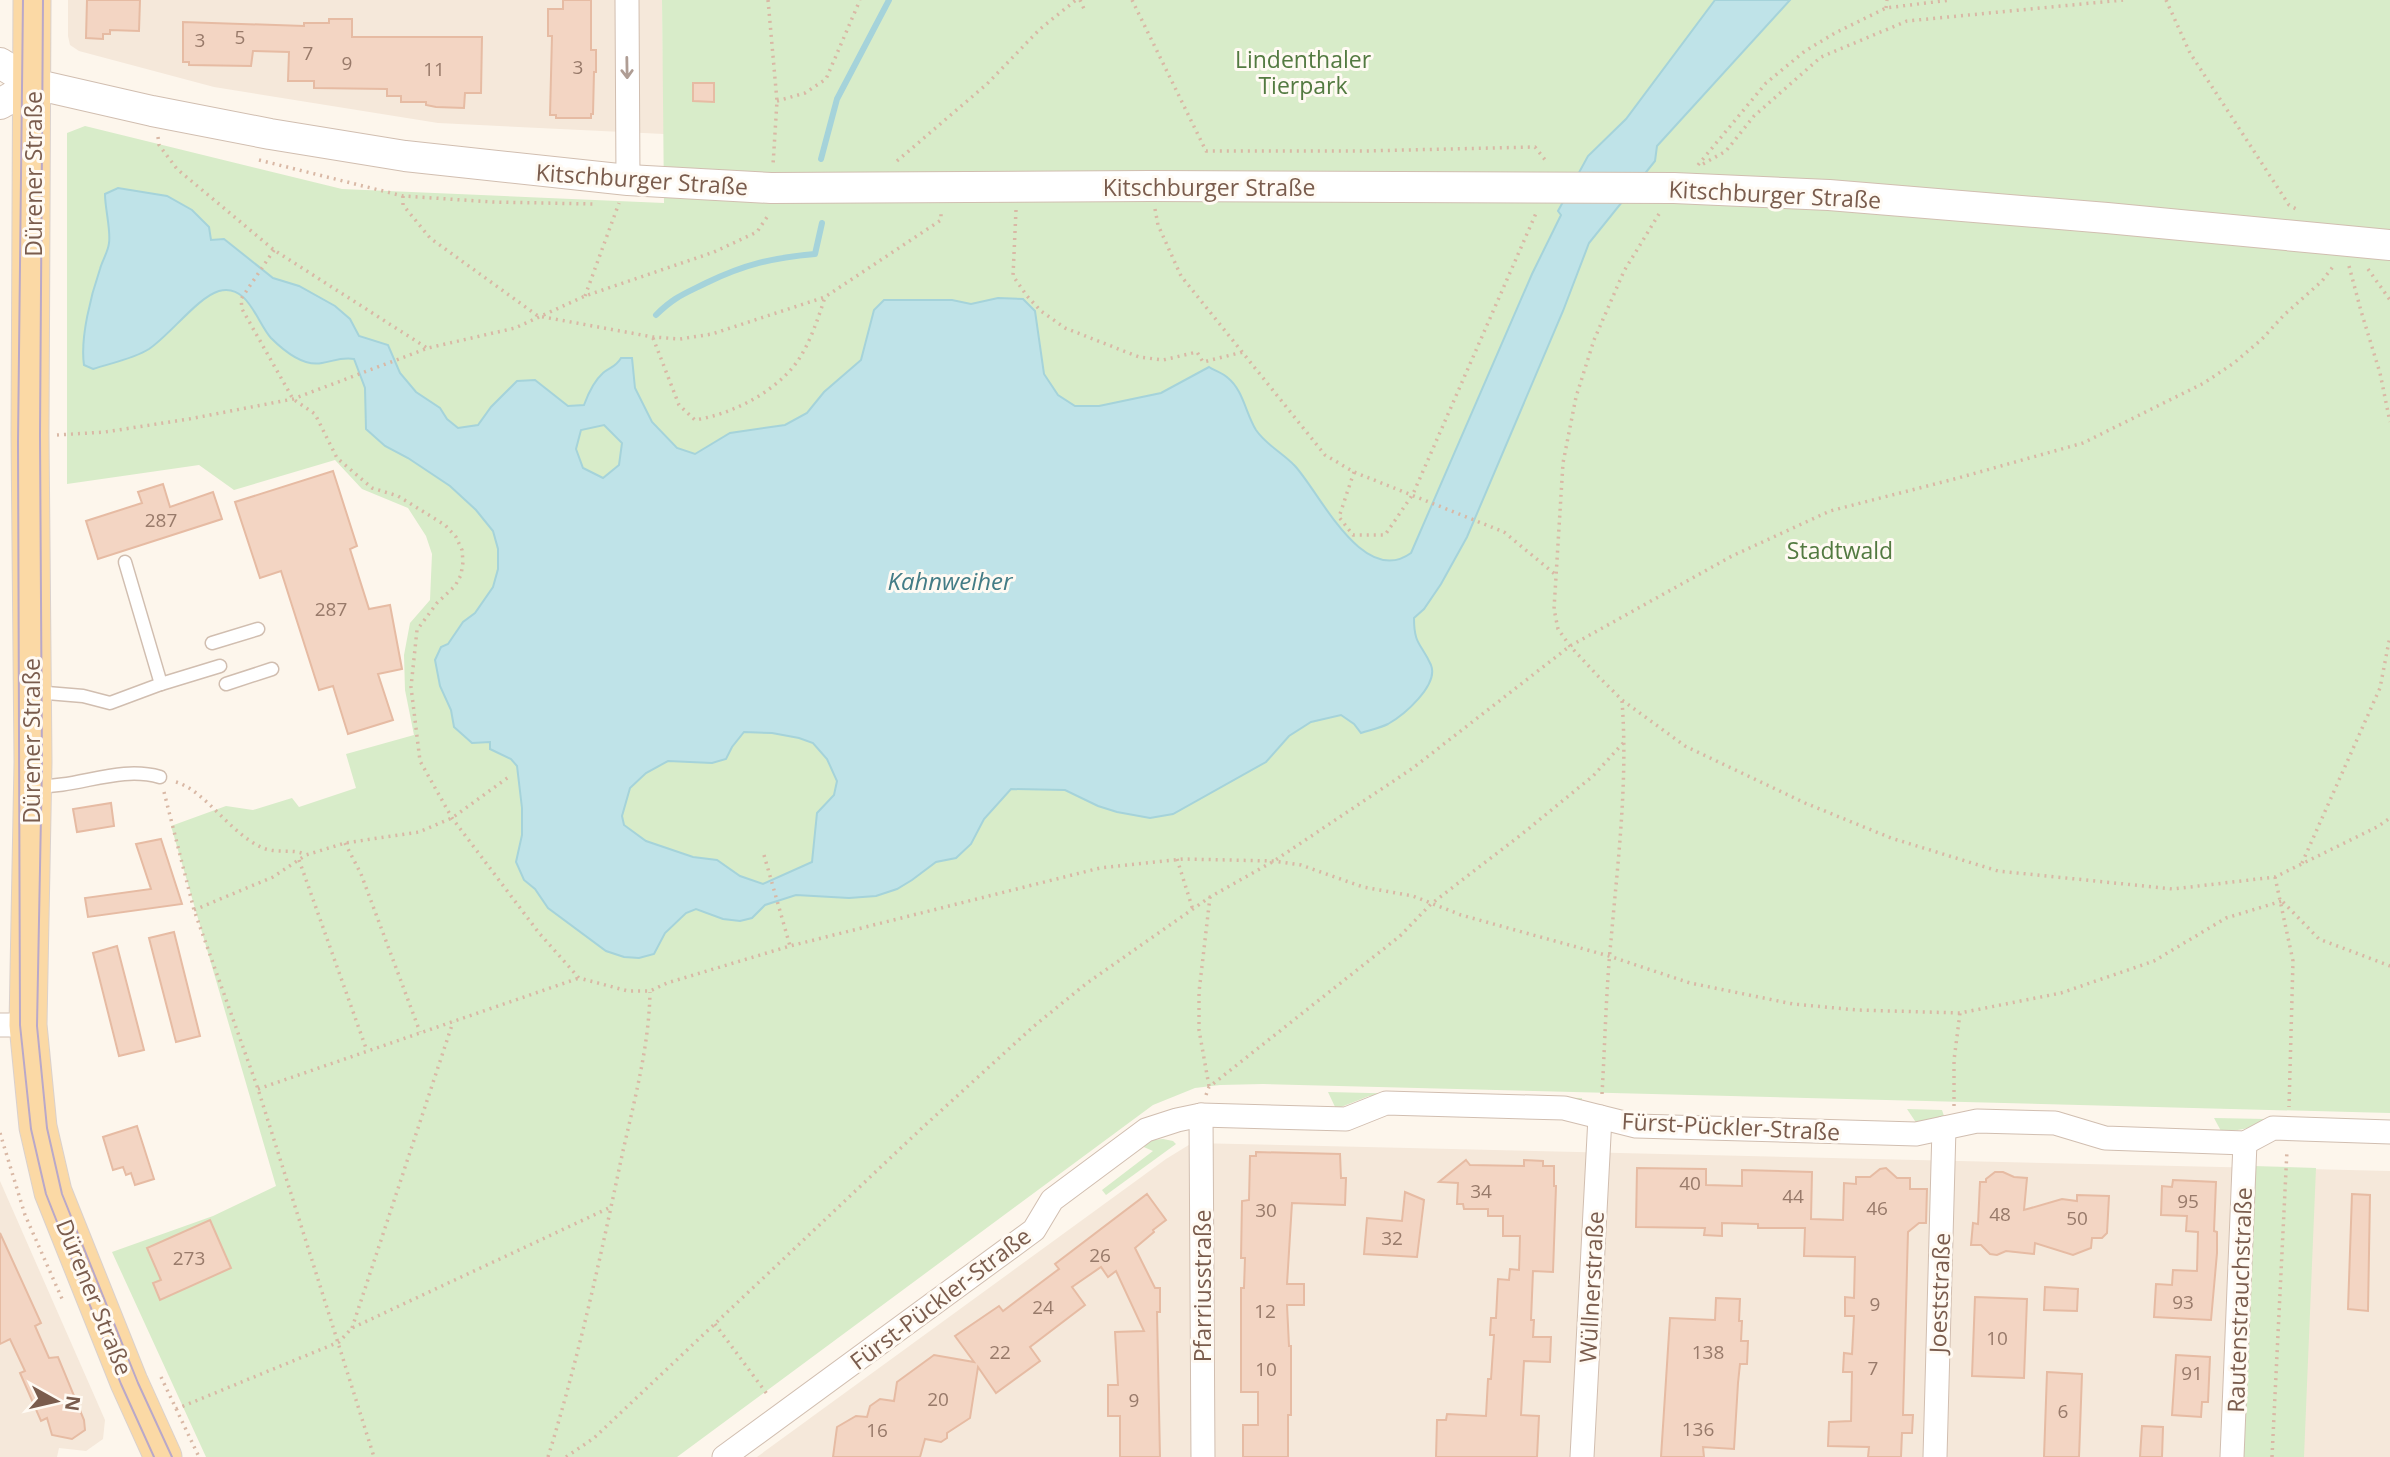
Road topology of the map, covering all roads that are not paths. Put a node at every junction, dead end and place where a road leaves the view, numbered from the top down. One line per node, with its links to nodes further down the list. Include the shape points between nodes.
1 (32, 0): 4 (main road, Dürener Straße)
2 (627, 0): 6 (street, one-way to 6)
3 (0, 63): 4 (street, Kitschburger Straße)
4 (34, 84): 5 (street); 6 (street, Kitschburger Straße, via 270,134); 15 (main road, Dürener Straße, via 50,431)
5 (0, 104)
6 (619, 192): 7 (street, Kitschburger Straße, via 1151,186 1668,188 1843,196)
7 (2390, 245)
8 (125, 562): 13 (lane)
9 (258, 629): 10 (lane)
10 (212, 643)
11 (220, 666): 13 (lane)
12 (272, 669): 14 (lane)
13 (161, 684): 15 (lane, via 110,703)
14 (226, 684)
15 (32, 691): 17 (main road, Dürener Straße)
16 (160, 777): 17 (lane, via 125,773 56,787)
17 (32, 786): 18 (main road, Dürener Straße)
18 (14, 1025): 24 (main road, Dürener Straße, via 53,1192)
19 (1201, 1115): 20 (street, Fürst-Pückler-Straße, via 1346,1119 1386,1103 1564,1108); 25 (street, Fürst-Pückler-Straße, via 1146,1130 1052,1200 1034,1230); 26 (street, Pfarriusstraße)
20 (1600, 1117): 21 (street, Fürst-Pückler-Straße, via 1636,1126 1916,1135); 27 (street, Wüllnerstraße)
21 (1949, 1127): 23 (street, Fürst-Pückler-Straße, via 1976,1121 2055,1123 2105,1138); 28 (street, Joeststraße)
22 (2390, 1132): 23 (street, Fürst-Pückler-Straße, via 2273,1128)
23 (2245, 1143): 29 (street, Rautenstrauchstraße)
24 (163, 1457)
25 (724, 1457)
26 (1203, 1457)
27 (1582, 1457)
28 (1935, 1457)
29 (2232, 1457)

